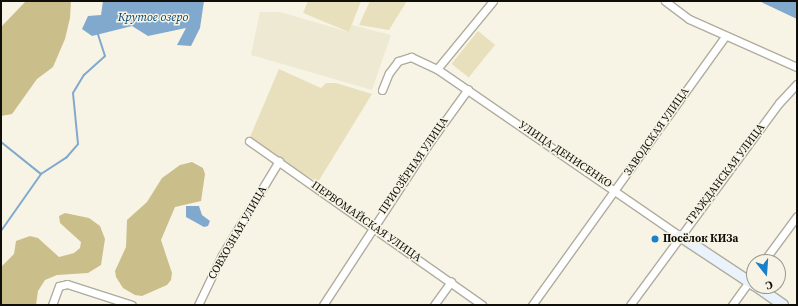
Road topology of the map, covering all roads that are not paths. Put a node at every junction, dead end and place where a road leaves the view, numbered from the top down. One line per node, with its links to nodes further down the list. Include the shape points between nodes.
1 (493, 1): 5 (street)
2 (665, 1): 3 (street, via 689,19)
3 (725, 36): 4 (street); 11 (street, ЗАВОДСКАЯ УЛИЦА)
4 (797, 67)
5 (437, 69): 7 (street, УЛИЦА ДЕНИСЕНКО); 8 (street, УЛИЦА ДЕНИСЕНКО, via 411,57 398,61 389,73)
6 (797, 84): 14 (street, ГРАЖДАНСКАЯ УЛИЦА, via 779,103)
7 (468, 89): 11 (street, УЛИЦА ДЕНИСЕНКО); 13 (street, ПРИОЗЁРНАЯ УЛИЦА, via 426,146)
8 (382, 90)
9 (250, 141): 10 (street, ПЕРВОМАЙСКАЯ УЛИЦА)
10 (279, 161): 13 (street, ПЕРВОМАЙСКАЯ УЛИЦА); 22 (street, СОВХОЗНАЯ УЛИЦА, via 222,255)
11 (616, 190): 14 (street, УЛИЦА ДЕНИСЕНКО); 26 (street, ЗАВОДСКАЯ УЛИЦА)
12 (797, 216): 15 (street)
13 (374, 227): 17 (street, ПЕРВОМАЙСКАЯ УЛИЦА); 23 (street, ПРИОЗЁРНАЯ УЛИЦА)
14 (680, 236): 16 (street, УЛИЦА ДЕНИСЕНКО); 27 (street, ГРАЖДАНСКАЯ УЛИЦА)
15 (769, 254)
16 (746, 278)
17 (451, 282): 24 (street); 25 (street, ПЕРВОМАЙСКАЯ УЛИЦА)
18 (746, 290): 28 (street)
19 (769, 294): 29 (street, УЛИЦА ДЕНИСЕНКО)
20 (52, 305): 21 (street, via 59,286 67,284)
21 (132, 305)
22 (198, 305)
23 (323, 305)
24 (434, 305)
25 (482, 305)
26 (532, 305)
27 (630, 305)
28 (732, 305)
29 (783, 305)

